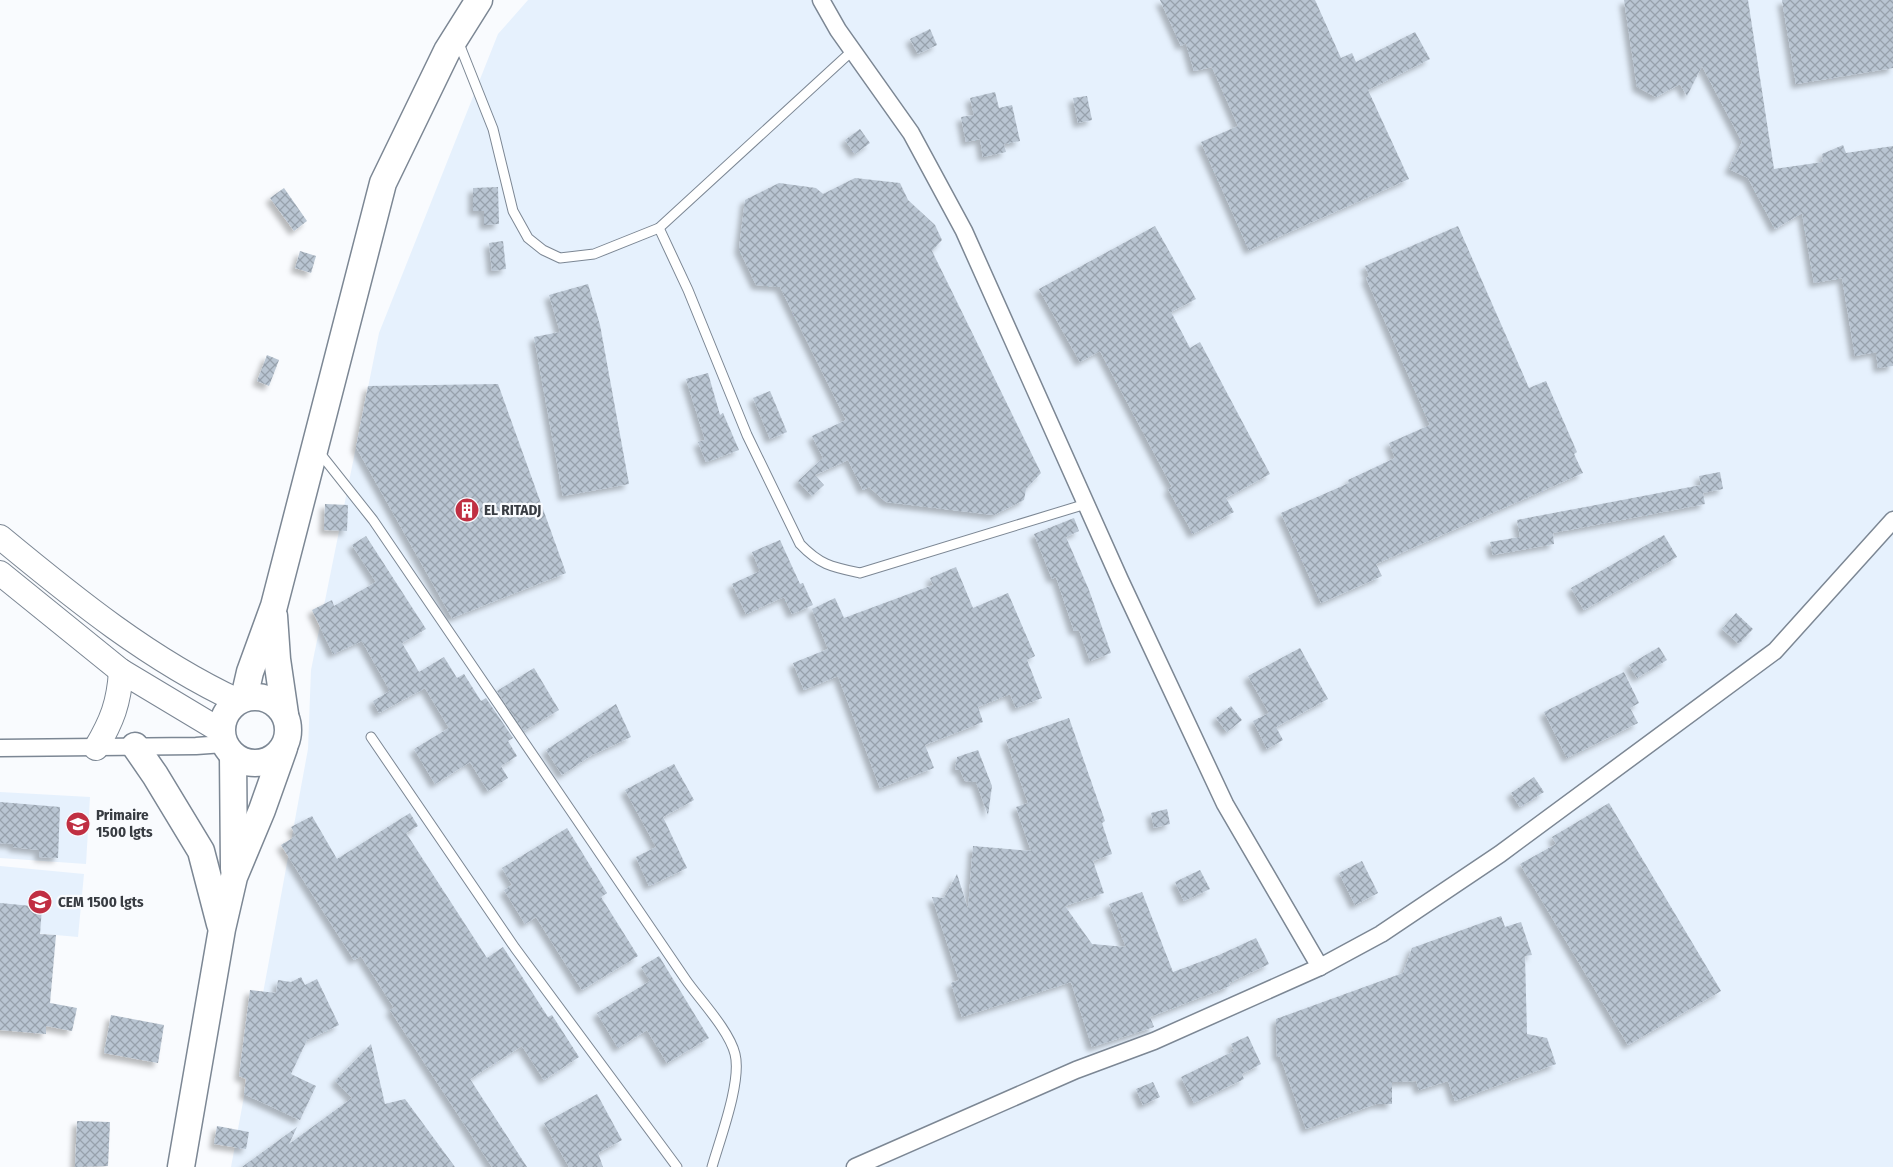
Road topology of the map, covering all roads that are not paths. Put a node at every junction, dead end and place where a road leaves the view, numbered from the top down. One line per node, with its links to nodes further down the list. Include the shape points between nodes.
1 (479, 0): 3 (main road)
2 (821, 0): 4 (street)
3 (456, 36): 5 (lane, via 493,129 514,211 528,238 560,258 594,254); 6 (main road, via 383,183)
4 (852, 51): 5 (lane); 7 (street, via 911,133 964,231)
5 (659, 228): 7 (lane, via 747,434 800,544 812,557 829,567 860,573)
6 (314, 446): 11 (main road); 26 (lane, via 373,520 729,1039 737,1072)
7 (1086, 504): 23 (street, via 1225,804)
8 (1893, 520): 23 (street, via 1775,650 1500,854 1380,934)
9 (0, 537): 13 (street, via 127,638 201,684)
10 (0, 573): 12 (street)
11 (274, 606): 13 (main road); 14 (main road)
12 (121, 671): 16 (street); 19 (street, via 120,693 112,720)
13 (241, 699): 14 (main road, via 267,698); 16 (main road, via 229,708 223,719)
14 (285, 714): 20 (main road, via 289,725)
15 (371, 737): 25 (lane, via 515,948)
16 (226, 743): 17 (street); 20 (main road, via 242,761 254,764 265,762); 21 (main road)
17 (135, 746): 19 (street); 22 (main road, via 201,851)
18 (0, 748): 19 (street)
19 (96, 748)
20 (284, 748): 21 (main road)
21 (234, 877): 22 (main road)
22 (222, 929): 24 (main road)
23 (1320, 968): 27 (street)
24 (182, 1167)
25 (677, 1167)
26 (712, 1167)
27 (855, 1167)

